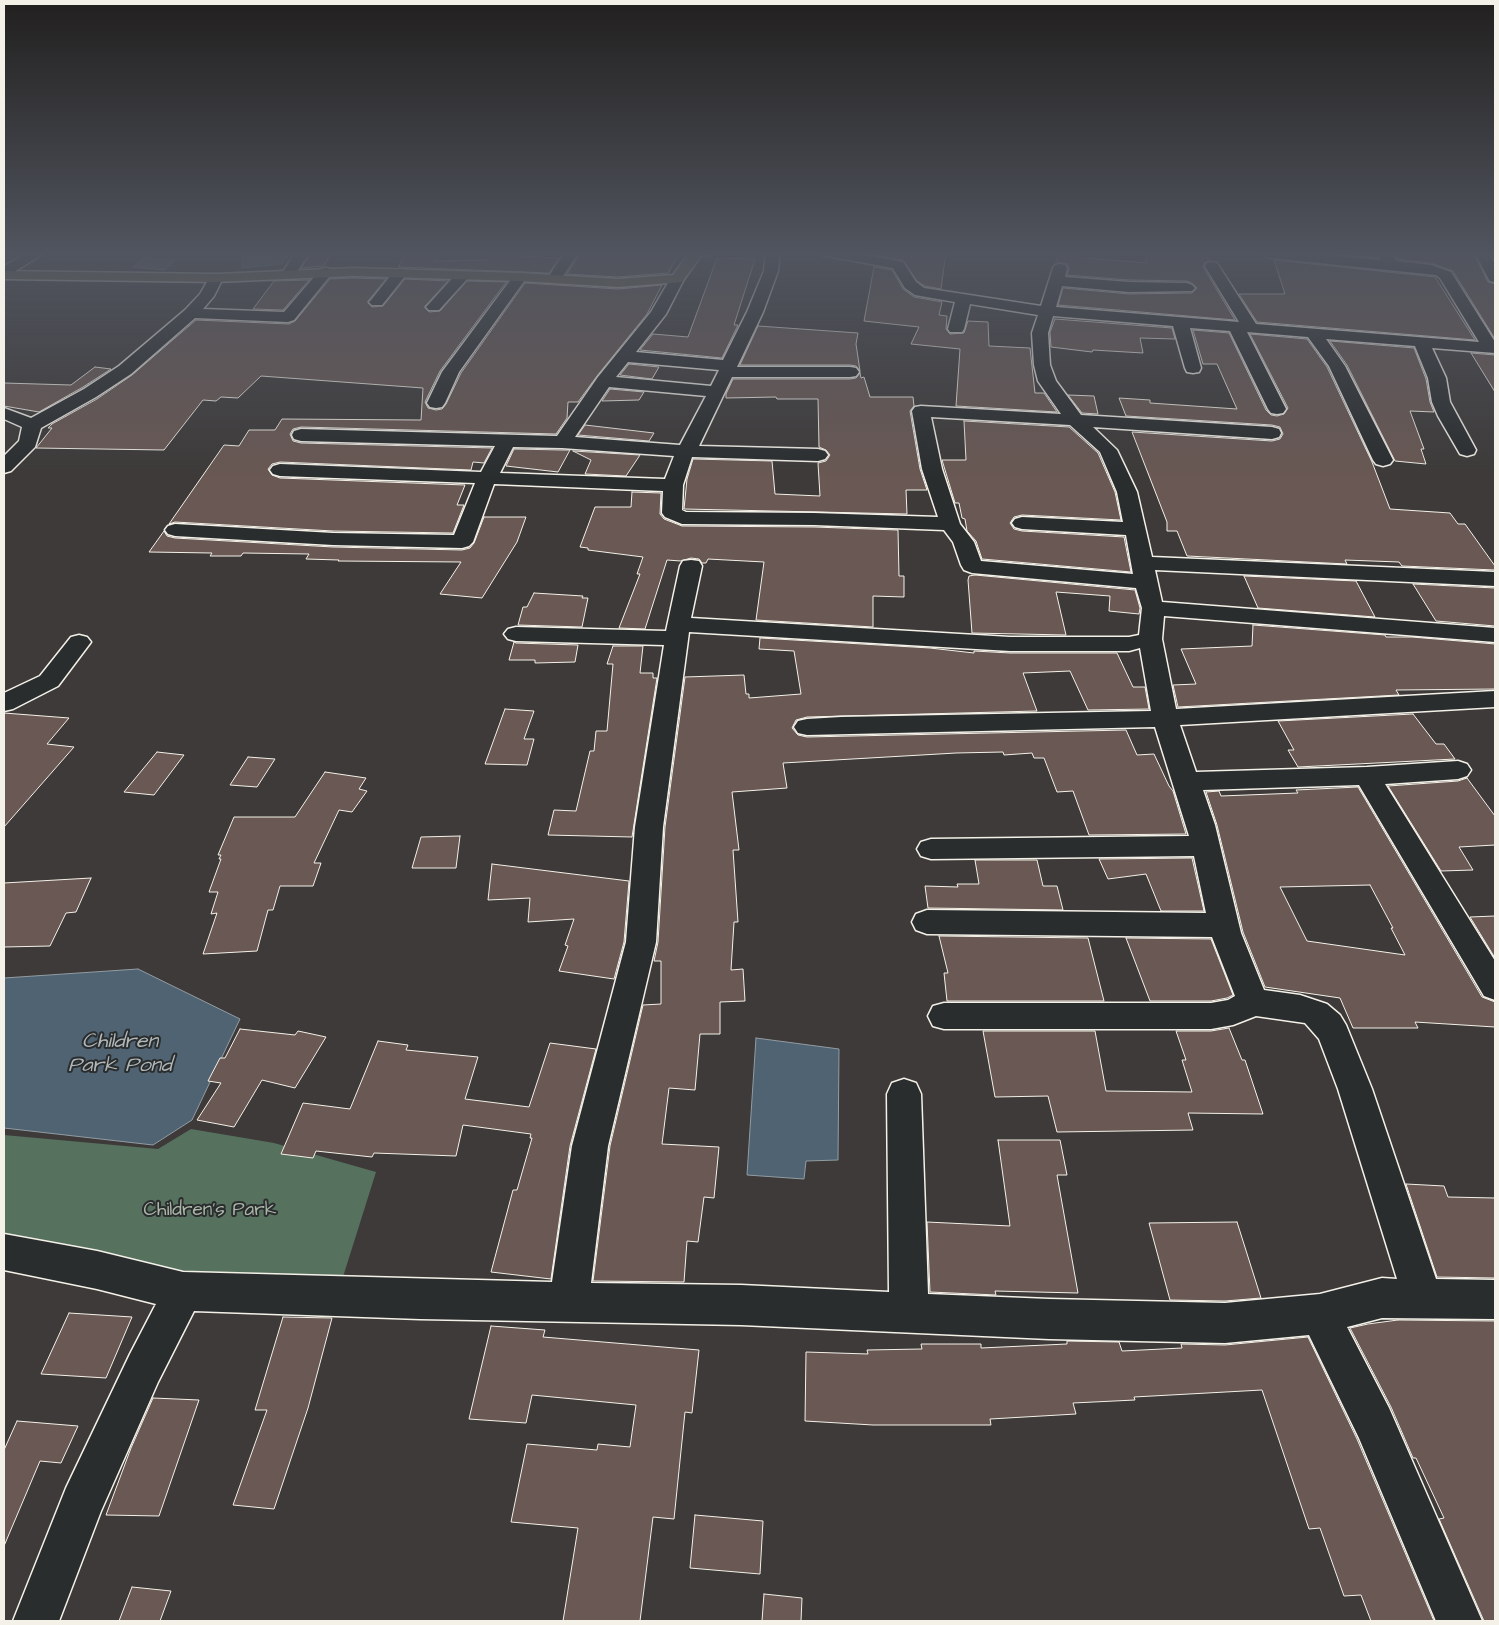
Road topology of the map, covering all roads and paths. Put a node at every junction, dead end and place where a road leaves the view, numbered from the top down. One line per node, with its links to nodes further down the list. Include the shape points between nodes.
1 (1242, 327): 22 (street)
2 (173, 328): 25 (street, via 125,370)
3 (483, 328): 21 (street, via 451,372)
4 (646, 328): 15 (street)
5 (748, 328): 17 (street)
6 (1041, 328): 24 (street, via 1042,365 1047,381)
7 (1182, 328): 16 (street)
8 (1251, 328): 11 (street)
9 (1282, 328): 11 (street)
10 (1480, 328): 14 (street)
11 (1284, 331): 12 (street)
12 (1314, 334): 13 (street); 33 (street, via 1337,366)
13 (1421, 342): 14 (street); 30 (street, via 1437,378 1441,402)
14 (1493, 348)
15 (623, 356): 17 (street); 19 (street)
16 (1193, 368)
17 (728, 369): 18 (street); 20 (street)
18 (850, 372)
19 (604, 381): 20 (street); 29 (street)
20 (717, 392): 31 (street)
21 (436, 403)
22 (1277, 409)
23 (4, 413): 25 (street)
24 (1075, 420): 26 (street); 39 (street, via 921,411 932,470); 40 (street, via 1108,450 1127,492)
25 (32, 425): 34 (street, via 28,442)
26 (1272, 434)
27 (301, 435): 28 (street)
28 (507, 441): 29 (street); 36 (street)
29 (562, 442): 31 (street)
30 (1467, 450)
31 (685, 451): 32 (street); 37 (street)
32 (818, 456)
33 (1383, 460)
34 (4, 466)
35 (280, 470): 36 (street)
36 (487, 478): 37 (street); 41 (street, via 462,542)
37 (673, 485): 39 (street, via 672,514 682,518 814,518)
38 (1022, 523): 40 (street)
39 (950, 524): 43 (street, via 975,567)
40 (1135, 529): 43 (street)
41 (175, 530)
42 (691, 566): 46 (street)
43 (1144, 573): 44 (street); 45 (street)
44 (1495, 579)
45 (1153, 608): 48 (street); 49 (street)
46 (678, 631): 47 (street); 49 (street, via 1010,644 1129,644); 70 (street, via 649,827 641,942 590,1146)
47 (516, 634)
48 (1495, 635)
49 (1150, 639): 53 (street)
50 (79, 642): 52 (street, via 49,681)
51 (1495, 699): 53 (street)
52 (4, 703)
53 (1165, 718): 54 (street); 57 (street)
54 (807, 727)
55 (1458, 770): 56 (street)
56 (1367, 776): 57 (street); 62 (street)
57 (1186, 781): 58 (street)
58 (1206, 846): 59 (street); 61 (street)
59 (932, 849)
60 (927, 922): 61 (street)
61 (1224, 925): 63 (street)
62 (1495, 987)
63 (1253, 1002): 64 (street, via 1233,1012 1211,1016); 68 (street, via 1316,1013 1334,1035 1355,1089)
64 (944, 1016)
65 (904, 1094): 71 (street)
66 (4, 1252): 67 (street)
67 (183, 1291): 70 (street); 73 (street, via 82,1504)
68 (1423, 1298): 69 (street); 72 (street, via 1382,1298)
69 (1495, 1299)
70 (569, 1302): 71 (street, via 741,1305)
71 (909, 1313): 72 (street, via 1225,1323)
72 (1320, 1314): 74 (street, via 1374,1423)
73 (36, 1621)
74 (1459, 1621)

